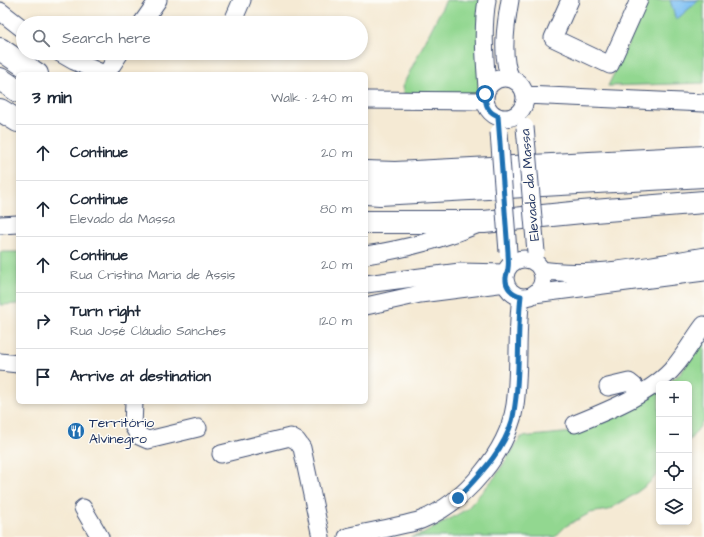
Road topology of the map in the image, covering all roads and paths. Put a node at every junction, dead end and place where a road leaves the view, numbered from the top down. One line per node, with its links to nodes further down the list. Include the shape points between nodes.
1 (158, 0): 8 (street)
2 (242, 0): 9 (street)
3 (487, 0): 22 (street)
4 (510, 0): 19 (street, via 505,50)
5 (570, 0): 6 (street, via 553,38 610,65)
6 (639, 0)
7 (0, 11): 10 (street)
8 (147, 16)
9 (235, 16)
10 (16, 24)
11 (0, 49): 13 (main road)
12 (16, 60): 16 (main road)
13 (16, 60)
14 (72, 60): 17 (street)
15 (115, 60): 18 (street)
16 (34, 72)
17 (100, 72)
18 (106, 72)
19 (511, 78): 22 (street, via 499,78 490,83); 24 (street, via 523,88)
20 (0, 79): 21 (main road)
21 (16, 90)
22 (486, 94): 23 (street); 28 (street, via 490,111)
23 (368, 100)
24 (524, 101): 25 (street); 28 (street, via 521,110 513,116 503,118); 42 (street, Elevado da Massa, bridge)
25 (704, 102)
26 (0, 110): 27 (main road)
27 (16, 120)
28 (498, 124): 43 (street, Elevado da Massa, bridge)
29 (704, 157): 30 (main road, via 396,173)
30 (368, 172)
31 (704, 176): 32 (main road)
32 (368, 194)
33 (704, 202): 34 (main road)
34 (641, 208): 35 (main road, via 690,214); 37 (main road)
35 (704, 213)
36 (368, 222): 37 (main road)
37 (484, 222): 40 (street, via 454,235)
38 (16, 224): 39 (street)
39 (0, 225)
40 (368, 255)
41 (704, 256): 42 (street, via 582,272 556,272)
42 (538, 262): 43 (street, via 522,260); 46 (street, via 543,277 542,285)
43 (507, 269): 45 (street); 46 (street, via 508,287 513,293); 47 (street, via 420,294)
44 (704, 272): 46 (street)
45 (368, 284)
46 (527, 295): 60 (street, via 518,319 518,382 512,421 483,471 458,498 430,517)
47 (368, 306)
48 (704, 325): 52 (street, via 675,366)
49 (0, 362): 50 (street)
50 (16, 364)
51 (608, 387): 52 (street, via 629,382)
52 (640, 393): 54 (street, via 616,407)
53 (134, 404): 55 (street, via 133,426 139,436 148,440)
54 (575, 424)
55 (198, 428)
56 (221, 454): 59 (street, via 290,437 297,441 302,448)
57 (83, 508): 58 (street)
58 (100, 537)
59 (321, 537)
60 (347, 537)

